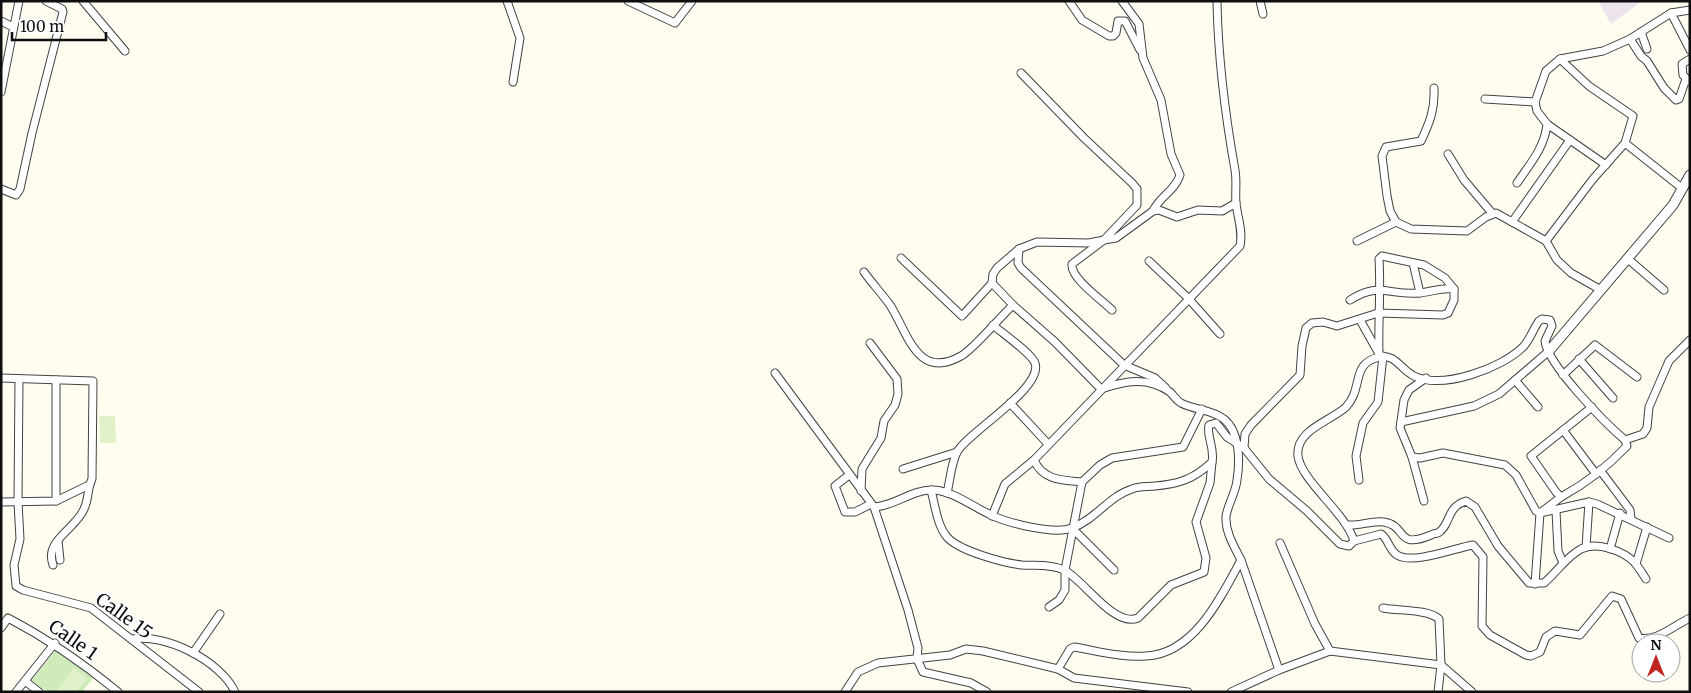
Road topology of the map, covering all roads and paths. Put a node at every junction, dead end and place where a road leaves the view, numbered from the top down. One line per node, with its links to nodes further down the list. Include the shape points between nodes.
1 (19, 1): 15 (street)
2 (46, 1): 39 (street, via 63,12 20,189 16,195)
3 (83, 1): 20 (street)
4 (507, 1): 27 (street, via 520,38)
5 (628, 1): 6 (street, via 675,23)
6 (692, 1)
7 (1069, 1): 21 (street, via 1082,20 1109,36 1116,33 1118,21 1125,21)
8 (1122, 1): 21 (street, via 1139,24)
9 (1217, 1): 41 (street, via 1218,50 1235,170)
10 (1260, 1): 13 (street)
11 (1690, 10): 12 (street)
12 (1671, 13): 16 (street); 19 (street)
13 (1263, 14)
14 (1, 21): 15 (street)
15 (13, 27): 23 (street)
16 (1641, 32): 17 (street); 18 (street)
17 (1630, 39): 24 (street, via 1603,51); 26 (street, via 1676,100)
18 (1647, 49)
19 (1690, 50)
20 (124, 51)
21 (1143, 58): 42 (street, via 1160,100 1171,154 1180,175 1177,184)
22 (1690, 59): 26 (street, via 1682,64)
23 (4, 60): 29 (street)
24 (1560, 60): 31 (street, via 1546,71); 34 (street, via 1589,86 1633,116)
25 (1020, 73): 46 (street, via 1137,190 1137,205)
26 (1688, 80)
27 (513, 82)
28 (1434, 88): 44 (street, via 1435,105 1421,141 1386,148 1382,156 1390,211)
29 (1, 92)
30 (1485, 99): 31 (street)
31 (1535, 102): 32 (street, via 1537,111)
32 (1547, 124): 33 (street); 38 (street, via 1546,137 1538,154)
33 (1570, 140): 36 (street); 45 (street)
34 (1626, 144): 36 (street); 40 (street)
35 (1448, 154): 43 (street, via 1464,180)
36 (1606, 165): 48 (street)
37 (1690, 175): 40 (street)
38 (1517, 183)
39 (1, 189)
40 (1683, 189): 51 (street)
41 (1236, 203): 42 (street, via 1222,211 1198,210 1177,217); 61 (street, via 1242,234 1240,246)
42 (1153, 211): 46 (street, via 1116,238)
43 (1492, 213): 44 (street, via 1467,231 1411,229); 45 (street)
44 (1396, 222): 47 (street)
45 (1512, 222): 48 (street)
46 (1104, 240): 49 (street, via 1089,244 1037,242); 64 (street, via 1072,264 1071,269 1075,277)
47 (1357, 241)
48 (1546, 241): 58 (street, via 1557,260 1571,273)
49 (1019, 249): 55 (street, via 993,274); 74 (street, via 1021,268)
50 (901, 258): 55 (street, via 962,316)
51 (1628, 259): 58 (street); 59 (street)
52 (1148, 261): 61 (street)
53 (1413, 263): 56 (street, via 1433,269); 57 (street, via 1382,256 1379,260); 60 (street)
54 (864, 272): 67 (street, via 889,304 922,359 948,362 963,356)
55 (992, 283): 63 (street)
56 (1454, 289): 60 (street); 65 (street, via 1454,300 1448,313)
57 (1381, 290): 60 (street); 62 (street, via 1364,291); 65 (street)
58 (1601, 290): 71 (street)
59 (1664, 290)
60 (1420, 293)
61 (1188, 298): 68 (street); 74 (street)
62 (1350, 300)
63 (1013, 305): 67 (street); 83 (street, via 1055,342)
64 (1112, 310)
65 (1378, 313): 66 (street); 72 (street)
66 (1360, 320): 72 (street); 94 (street, via 1337,326 1312,322 1306,328 1300,375 1250,425)
67 (993, 325): 86 (street, via 1036,365 1033,378)
68 (1220, 334)
69 (1690, 340): 92 (street, via 1669,361 1650,407 1647,428 1643,434)
70 (870, 343): 106 (street, via 897,379 898,394 884,421 882,438 862,469)
71 (1549, 351): 76 (street); 79 (street, via 1544,340 1552,322 1542,319 1524,346 1513,355 1465,378 1442,381); 82 (street)
72 (1381, 356): 79 (street, via 1393,358 1414,376); 102 (street, via 1378,402 1363,424 1356,456); 120 (street, via 1358,372 1352,400 1336,416 1311,430 1299,449 1304,469)
73 (1579, 359): 76 (street); 77 (street, via 1595,345); 85 (street)
74 (1124, 365): 83 (street); 84 (street, via 1155,378)
75 (775, 373): 101 (street)
76 (1563, 375): 88 (street)
77 (1637, 377)
78 (1, 378): 80 (street)
79 (1426, 378): 90 (street, via 1409,390)
80 (19, 379): 81 (street); 111 (street)
81 (56, 380): 104 (street, via 93,381 93,473); 112 (street)
82 (1515, 380): 87 (street); 90 (street, via 1499,394 1474,406)
83 (1101, 390): 84 (street, via 1126,381 1139,381); 93 (street)
84 (1170, 393): 89 (street, via 1185,405)
85 (1613, 398)
86 (1010, 404): 93 (street); 95 (street)
87 (1538, 407)
88 (1592, 407): 91 (street); 92 (street)
89 (1202, 409): 94 (street, via 1224,419); 103 (street, via 1184,447 1112,458)
90 (1401, 422): 96 (street, via 1400,428)
91 (1563, 430): 100 (street); 108 (street, via 1531,456)
92 (1625, 440): 100 (street, via 1626,446)
93 (1048, 444): 97 (street)
94 (1241, 446): 98 (street, via 1226,437 1216,423 1209,425 1207,430 1214,447); 125 (street, via 1269,479 1340,544 1349,546); 130 (street, via 1237,480 1226,517 1230,537)
95 (957, 452): 99 (street); 107 (street)
96 (1412, 457): 109 (street); 116 (street, via 1443,454 1505,465 1516,475 1536,512)
97 (1034, 460): 103 (street, via 1038,468 1053,479); 118 (street, via 1006,484)
98 (1212, 462): 122 (street, via 1187,481 1134,488 1122,493); 134 (street, via 1210,483 1196,522 1206,558 1204,572 1172,585 1133,620 1122,617 1095,598)
99 (903, 469)
100 (1598, 472): 108 (street, via 1578,488); 119 (street, via 1630,510)
101 (849, 475): 106 (street); 114 (street, via 835,486 846,512)
102 (1359, 480)
103 (1082, 482): 122 (street)
104 (87, 486): 112 (street); 123 (street, via 84,509)
105 (931, 490): 107 (street); 114 (street, via 881,507); 134 (street, via 941,527 955,543 1008,563)
106 (861, 491): 114 (street)
107 (947, 493): 118 (street)
108 (1561, 496): 116 (street)
109 (1424, 501)
110 (1, 502): 111 (street)
111 (18, 502): 112 (street); 143 (street, Calle 15, via 20,539 14,565 16,586 91,608)
112 (56, 502)
113 (1589, 502): 115 (street); 117 (street); 127 (street)
114 (873, 505): 147 (street, via 908,610 918,648)
115 (1556, 511): 116 (street); 131 (street, via 1558,551)
116 (1540, 513): 137 (street)
117 (1620, 513): 119 (street); 128 (street)
118 (992, 516): 122 (street, via 1024,525 1058,530)
119 (1631, 519): 121 (street)
120 (1349, 526): 125 (street); 137 (street, via 1391,524 1405,539 1414,541 1438,533 1452,510 1466,501 1475,507 1510,562 1530,583)
121 (1647, 527): 124 (street); 132 (street)
122 (1072, 528): 134 (street); 135 (street)
123 (59, 538): 129 (street); 133 (street, via 51,558)
124 (1669, 538)
125 (1354, 540): 141 (street, via 1381,534 1394,554 1402,558 1473,545 1483,557 1482,626 1490,635 1526,655 1540,652 1550,633 1562,630 1580,635 1612,596 1621,598 1639,638 1654,638)
126 (1280, 543): 145 (street, via 1314,624)
127 (1586, 547): 128 (street); 131 (street)
128 (1610, 549): 132 (street)
129 (60, 560)
130 (1241, 560): 149 (street, via 1222,596 1190,635 1171,652 1123,656 1074,647); 150 (street)
131 (1563, 562): 137 (street, via 1544,583)
132 (1636, 564): 136 (street)
133 (54, 565)
134 (1065, 570): 138 (street, via 1063,595)
135 (1114, 570)
136 (1646, 579)
137 (1536, 584)
138 (1049, 608)
139 (1383, 608): 148 (street, via 1434,614 1439,619)
140 (220, 614): 146 (street)
141 (1690, 618)
142 (1, 628): 144 (street, Calle 1, via 8,618)
143 (132, 639): 146 (street, via 154,638); 155 (street, Calle 15)
144 (55, 643): 151 (street); 154 (street, Calle 1)
145 (1330, 650): 148 (street); 150 (street)
146 (193, 653): 156 (street, via 220,673)
147 (917, 659): 149 (street, via 966,649 983,650); 157 (street, via 878,663 858,672); 158 (street, via 923,672 971,683)
148 (1441, 665): 161 (street); 162 (street)
149 (1058, 669): 159 (street, via 1074,678)
150 (1279, 670): 160 (street)
151 (25, 681): 152 (street); 153 (street)
152 (16, 692)
153 (40, 692)
154 (118, 692)
155 (199, 692)
156 (235, 692)
157 (845, 692)
158 (987, 692)
159 (1188, 692)
160 (1231, 692)
161 (1438, 692)
162 (1472, 692)

